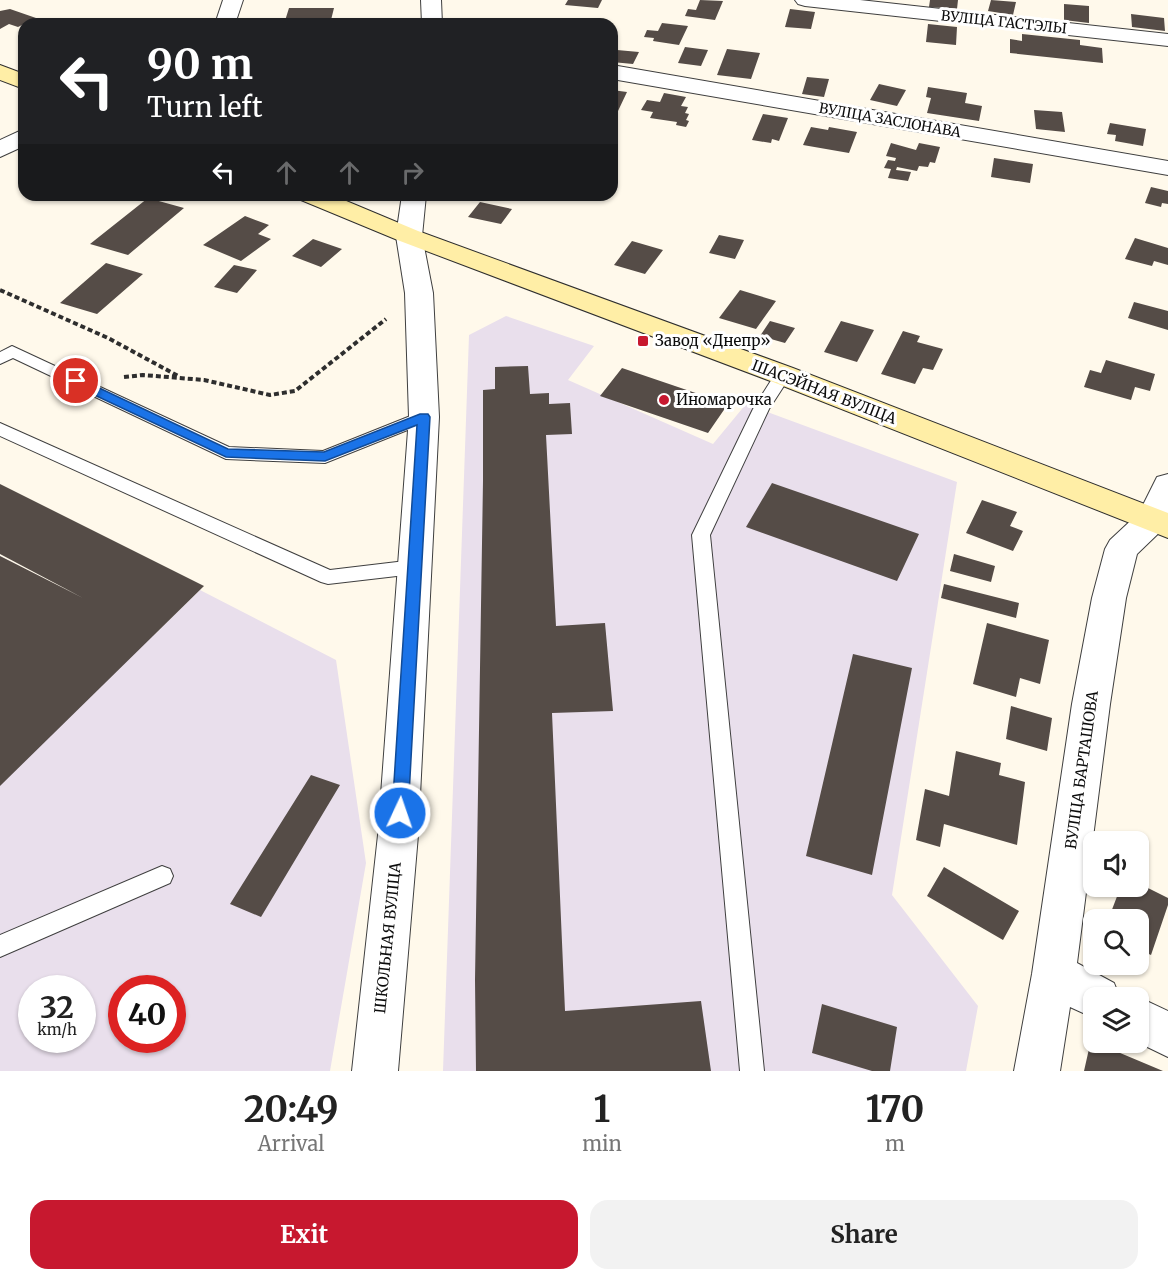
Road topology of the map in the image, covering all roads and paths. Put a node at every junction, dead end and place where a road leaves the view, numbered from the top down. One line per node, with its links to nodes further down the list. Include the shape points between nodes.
1 (233, 0): 4 (street)
2 (431, 0): 5 (street)
3 (805, 0): 6 (street, ВУЛІЦА ГАСТЭЛЫ)
4 (227, 18)
5 (432, 18)
6 (1168, 40)
7 (0, 72): 9 (main road)
8 (618, 73): 12 (street, ВУЛІЦА ЗАСЛОНАВА)
9 (18, 80)
10 (18, 140): 11 (street)
11 (0, 150)
12 (1168, 168)
13 (324, 201): 15 (main road, ШАСЭЙНАЯ ВУЛІЦА)
14 (413, 201): 15 (street, ШКОЛЬНАЯ ВУЛІЦА)
15 (409, 236): 17 (street, ШКОЛЬНАЯ ВУЛІЦА); 19 (main road, ШАСЭЙНАЯ ВУЛІЦА)
16 (0, 290): 20 (path, via 108,338)
17 (419, 293): 20 (path, via 295,391 270,395); 22 (street, ШКОЛЬНАЯ ВУЛІЦА)
18 (0, 359): 21 (lane, via 12,351)
19 (783, 375): 25 (main road, ШАСЭЙНАЯ ВУЛІЦА); 34 (lane, via 761,409 700,535)
20 (184, 378): 21 (path, via 143,375)
21 (76, 381): 22 (lane, via 226,453 325,457)
22 (424, 417): 26 (street, ШКОЛЬНАЯ ВУЛІЦА)
23 (0, 429): 26 (lane, via 328,576)
24 (1168, 485): 25 (street, ВУЛІЦА БАРТАШОВА)
25 (1160, 523): 29 (street, ВУЛІЦА БАРТАШОВА, via 1122,549 1108,598)
26 (414, 567): 33 (street, ШКОЛЬНАЯ ВУЛІЦА, via 399,835)
27 (162, 876): 28 (lane)
28 (0, 946)
29 (1054, 974): 30 (street); 35 (street, ВУЛІЦА БАРТАШОВА)
30 (1083, 990)
31 (1149, 1025): 32 (street)
32 (1168, 1035)
33 (375, 1071)
34 (752, 1071)
35 (1037, 1071)

